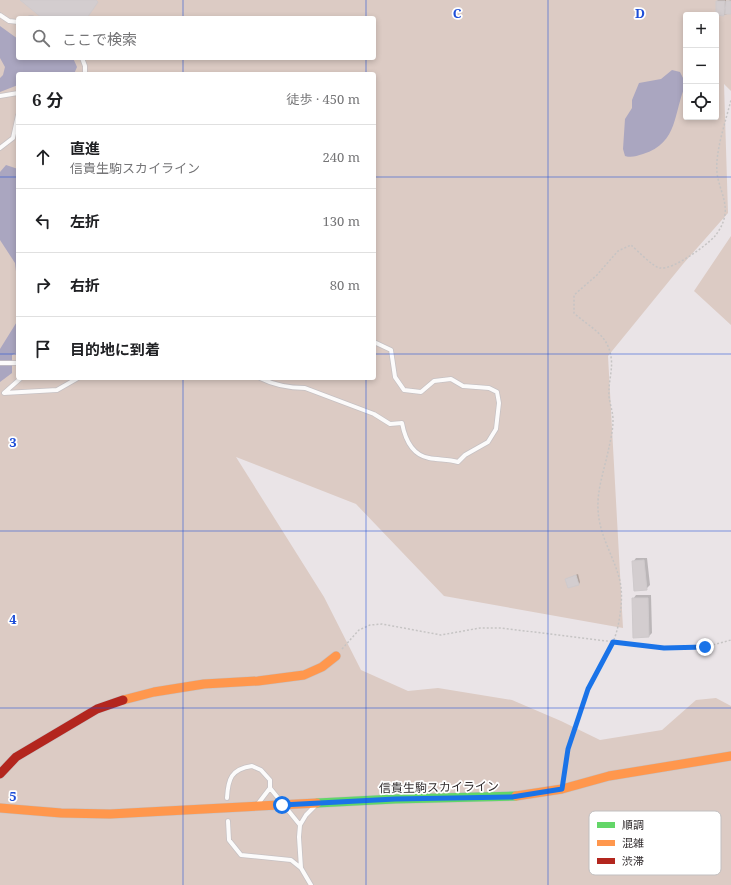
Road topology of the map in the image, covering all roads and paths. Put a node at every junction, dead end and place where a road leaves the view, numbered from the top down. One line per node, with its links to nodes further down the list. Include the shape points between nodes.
1 (0, 15): 2 (lane, via 9,21)
2 (16, 22)
3 (83, 60): 4 (lane)
4 (85, 72)
5 (16, 93): 6 (lane)
6 (0, 96)
7 (731, 100): 17 (path, via 721,138 717,169 725,214 722,226 714,237 668,268 658,268 631,246 625,248 618,251 597,275 574,295 574,313 597,330 606,341 611,358 609,392 613,420 598,491 598,508 600,528 620,581 622,594 618,627)
8 (16, 124): 9 (lane, via 13,138)
9 (0, 148)
10 (376, 343): 15 (lane, via 391,350 395,377 404,390 421,392 434,381 451,379 463,386 489,388 497,392 499,403 496,429 488,442 458,462 420,456 411,447 402,423 390,424 374,414 306,388 294,388)
11 (0, 363): 12 (lane)
12 (16, 363)
13 (19, 380): 14 (lane, via 4,393 57,390)
14 (74, 380)
15 (264, 380)
16 (731, 640): 17 (path, via 705,647 664,648)
17 (613, 642): 18 (path, via 501,628 480,628 441,635 382,624 370,625 359,630); 22 (path, via 588,689 568,749)
18 (336, 656): 20 (street, via 322,667 304,675 204,684 125,699 97,709 16,757)
19 (731, 756): 22 (street, 信貴生駒スカイライン, via 609,776)
20 (0, 774)
21 (270, 788): 23 (lane, via 270,780 261,770 252,766 244,767 237,770 227,783); 25 (lane); 26 (lane)
22 (562, 789): 24 (street, 信貴生駒スカイライン, via 512,797)
23 (226, 798)
24 (320, 803): 25 (street, 信貴生駒スカイライン); 29 (lane, via 306,815)
25 (282, 805): 26 (street, 信貴生駒スカイライン); 29 (lane)
26 (256, 806): 27 (street, 信貴生駒スカイライン, via 110,814)
27 (0, 808)
28 (228, 821): 30 (lane, via 229,840 241,855 291,860)
29 (300, 825): 30 (lane, via 299,854)
30 (302, 868): 31 (lane)
31 (311, 885)

